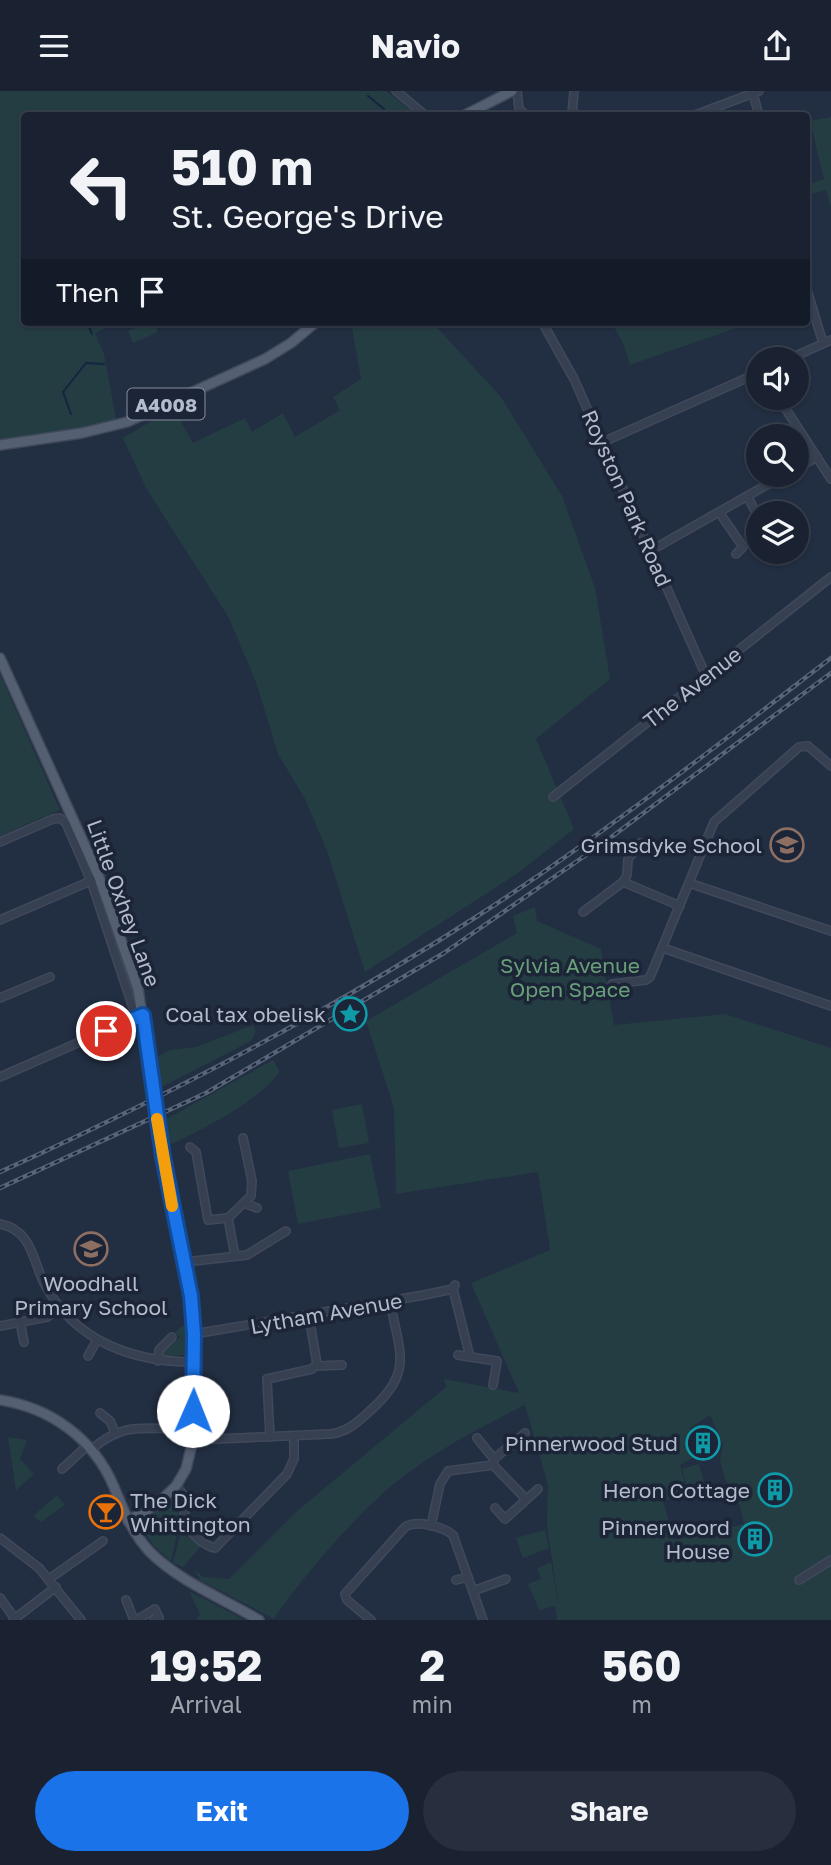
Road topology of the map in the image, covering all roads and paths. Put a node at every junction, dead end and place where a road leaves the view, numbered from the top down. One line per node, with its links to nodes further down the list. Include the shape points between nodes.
1 (396, 91): 5 (street)
2 (514, 91): 6 (main road); 7 (street)
3 (574, 91): 8 (street)
4 (756, 92): 9 (street); 10 (street)
5 (421, 112)
6 (471, 112)
7 (522, 112)
8 (572, 112)
9 (703, 112)
10 (759, 112)
11 (810, 301): 15 (street)
12 (311, 326): 20 (main road, A4008, via 265,359 119,425)
13 (544, 326): 19 (street, Royston Park Road)
14 (831, 340): 15 (street)
15 (823, 344): 16 (street)
16 (809, 350)
17 (746, 378): 19 (street)
18 (786, 410): 21 (street)
19 (603, 442): 28 (street, Royston Park Road)
20 (0, 445)
21 (817, 457): 22 (street); 23 (street)
22 (809, 462)
23 (831, 479)
24 (763, 487): 25 (street)
25 (747, 496): 26 (street); 27 (street)
26 (750, 501)
27 (719, 512): 28 (street); 29 (street, via 743,547)
28 (650, 551): 32 (street, Royston Park Road)
29 (736, 554)
30 (831, 577): 32 (street, The Avenue)
31 (0, 658): 37 (main road, Little Oxhey Lane)
32 (706, 676): 34 (street, The Avenue)
33 (831, 766): 39 (street, via 808,746 799,747 714,822)
34 (553, 797)
35 (0, 842): 37 (street, Little Oxhey Lane, via 60,818)
36 (640, 843): 38 (street, via 628,859)
37 (95, 879): 42 (street); 49 (main road, Little Oxhey Lane, via 138,989)
38 (623, 882): 40 (street); 41 (street)
39 (689, 883): 40 (street); 43 (street)
40 (680, 906): 44 (street)
41 (583, 912)
42 (0, 920)
43 (831, 931)
44 (663, 949): 46 (street, via 646,980); 48 (street)
45 (50, 977): 47 (street)
46 (612, 983)
47 (0, 998)
48 (831, 1006)
49 (140, 1016): 50 (street); 59 (main road, Little Oxhey Lane, bridge)
50 (0, 1077)
51 (243, 1138): 53 (street, via 252,1181 251,1196)
52 (190, 1147): 55 (street, via 196,1152 206,1223)
53 (244, 1203): 54 (street); 55 (street)
54 (257, 1208)
55 (228, 1218): 58 (street)
56 (0, 1224): 61 (street, via 25,1238 41,1277)
57 (286, 1231): 58 (street, via 247,1255)
58 (235, 1256): 59 (street)
59 (185, 1262): 65 (main road, Little Oxhey Lane)
60 (390, 1301): 62 (street, Lytham Avenue); 71 (street, Lytham Avenue, via 454,1287); 82 (street, via 400,1364 393,1388 348,1429)
61 (61, 1308): 63 (street, via 47,1317); 67 (street)
62 (309, 1316): 65 (street, Lytham Avenue); 75 (street)
63 (20, 1322): 64 (street); 68 (street)
64 (0, 1326)
65 (194, 1334): 73 (main road, Little Oxhey Lane)
66 (173, 1337): 72 (street, via 161,1347)
67 (97, 1340): 70 (street); 72 (street)
68 (24, 1342)
69 (457, 1355): 71 (street)
70 (88, 1356)
71 (470, 1357): 76 (street, via 497,1361)
72 (158, 1361): 73 (street)
73 (194, 1362): 85 (main road, Little Oxhey Lane)
74 (342, 1365): 75 (street)
75 (316, 1366): 83 (street, via 268,1378)
76 (493, 1385)
77 (0, 1400): 86 (main road, via 44,1413)
78 (100, 1413): 80 (street)
79 (182, 1429): 80 (street)
80 (115, 1431): 86 (street)
81 (525, 1433): 87 (street)
82 (294, 1436): 83 (street); 89 (street, via 294,1459 287,1474 218,1546 207,1546 187,1526 188,1500)
83 (270, 1437): 85 (street)
84 (477, 1438): 87 (street)
85 (193, 1440): 89 (main road, Little Oxhey Lane, via 187,1469)
86 (90, 1447): 88 (street); 93 (main road, via 107,1471)
87 (494, 1462): 91 (street); 94 (street, via 452,1468 444,1475)
88 (62, 1469)
89 (176, 1486): 93 (main road, Little Oxhey Lane)
90 (538, 1489): 91 (street)
91 (526, 1499): 92 (street, via 505,1519)
92 (495, 1508)
93 (128, 1521): 111 (main road, via 159,1560)
94 (432, 1527): 98 (street, via 453,1535); 112 (street, via 405,1527 345,1596)
95 (0, 1538): 99 (street)
96 (103, 1541): 99 (street)
97 (831, 1560): 102 (street)
98 (468, 1577): 101 (street); 104 (street)
99 (49, 1579): 103 (street)
100 (506, 1579): 104 (street)
101 (456, 1580)
102 (799, 1580)
103 (56, 1587): 107 (street); 108 (street)
104 (473, 1591): 113 (street)
105 (0, 1598): 107 (street)
106 (125, 1600): 109 (street)
107 (14, 1619)
108 (81, 1620)
109 (135, 1620): 110 (street, via 155,1609 159,1618)
110 (154, 1620)
111 (259, 1620)
112 (371, 1620)
113 (483, 1620)

